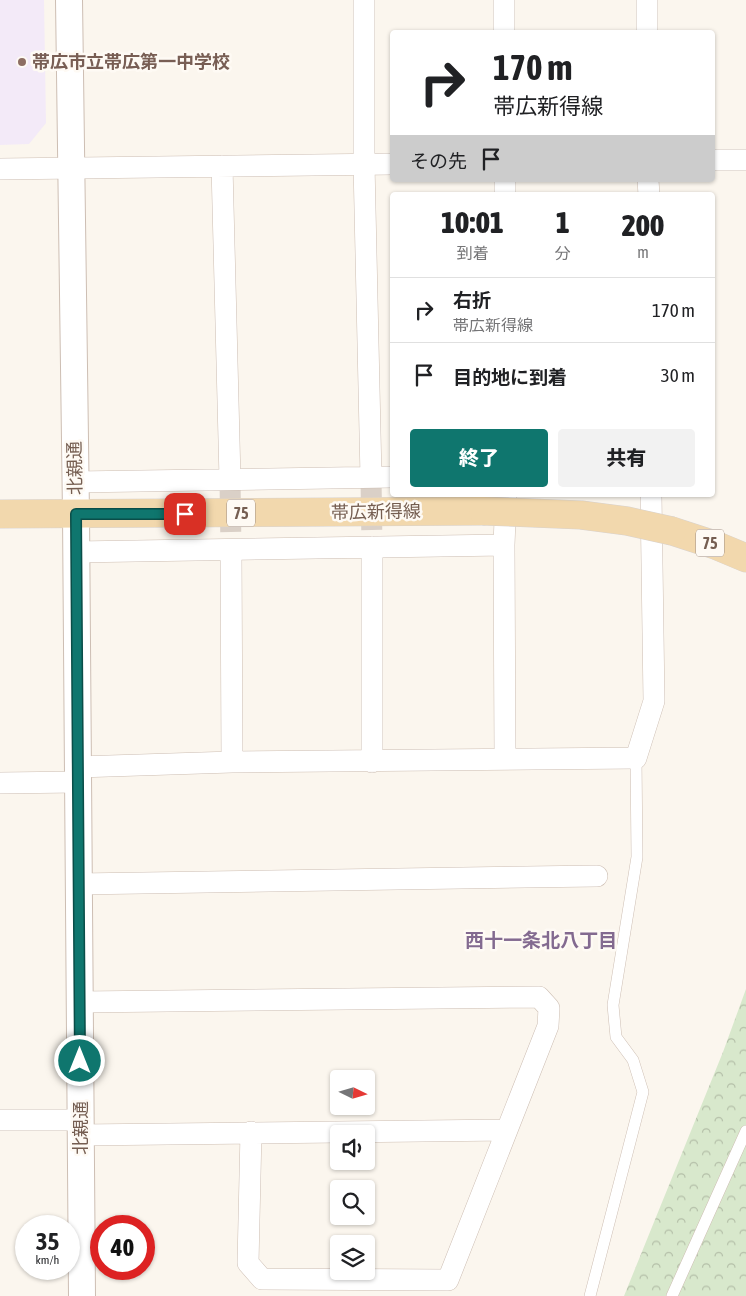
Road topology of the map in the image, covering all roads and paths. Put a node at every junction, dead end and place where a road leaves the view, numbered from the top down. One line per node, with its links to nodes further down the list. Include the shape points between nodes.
1 (69, 0): 12 (street, 北親通)
2 (364, 0): 9 (street)
3 (504, 0): 5 (street)
4 (647, 0): 6 (street)
5 (504, 30)
6 (647, 30)
7 (715, 160): 8 (street)
8 (746, 160)
9 (364, 164): 10 (street); 11 (street); 14 (street)
10 (390, 164)
11 (222, 166): 12 (street); 16 (street)
12 (71, 167): 13 (street); 17 (street, 北親通)
13 (0, 169)
14 (371, 477): 15 (street); 16 (street)
15 (390, 477)
16 (230, 479): 17 (street)
17 (75, 482): 21 (street, 北親通)
18 (506, 497): 22 (street)
19 (651, 497): 27 (street, via 654,701)
20 (0, 514): 21 (main road, 帯広新得線 / 75)
21 (76, 514): 25 (street, 北親通); 26 (main road, 帯広新得線 / 75, bridge, via 483,511 581,515 672,531)
22 (504, 544): 23 (street); 28 (street)
23 (372, 547): 24 (street); 30 (street)
24 (230, 550): 25 (street); 29 (street)
25 (76, 552): 31 (street, 北親通)
26 (746, 558)
27 (636, 758): 28 (street); 43 (lane, via 637,857 614,1004 616,1037 633,1060 643,1092)
28 (505, 759): 30 (street)
29 (232, 762): 30 (street); 31 (street)
30 (372, 762)
31 (78, 774): 32 (street); 34 (street, 北親通)
32 (0, 782)
33 (597, 876): 34 (street)
34 (78, 884): 35 (street, 北親通)
35 (80, 1002): 37 (street, 北親通); 38 (street, via 538,997 548,1008 548,1026)
36 (0, 1120): 37 (street)
37 (81, 1127): 40 (street); 42 (street, 北親通)
38 (507, 1130): 40 (street); 41 (street)
39 (746, 1131): 44 (lane)
40 (251, 1132): 41 (street, via 248,1263 262,1279)
41 (443, 1288)
42 (82, 1296)
43 (590, 1296)
44 (672, 1296)

